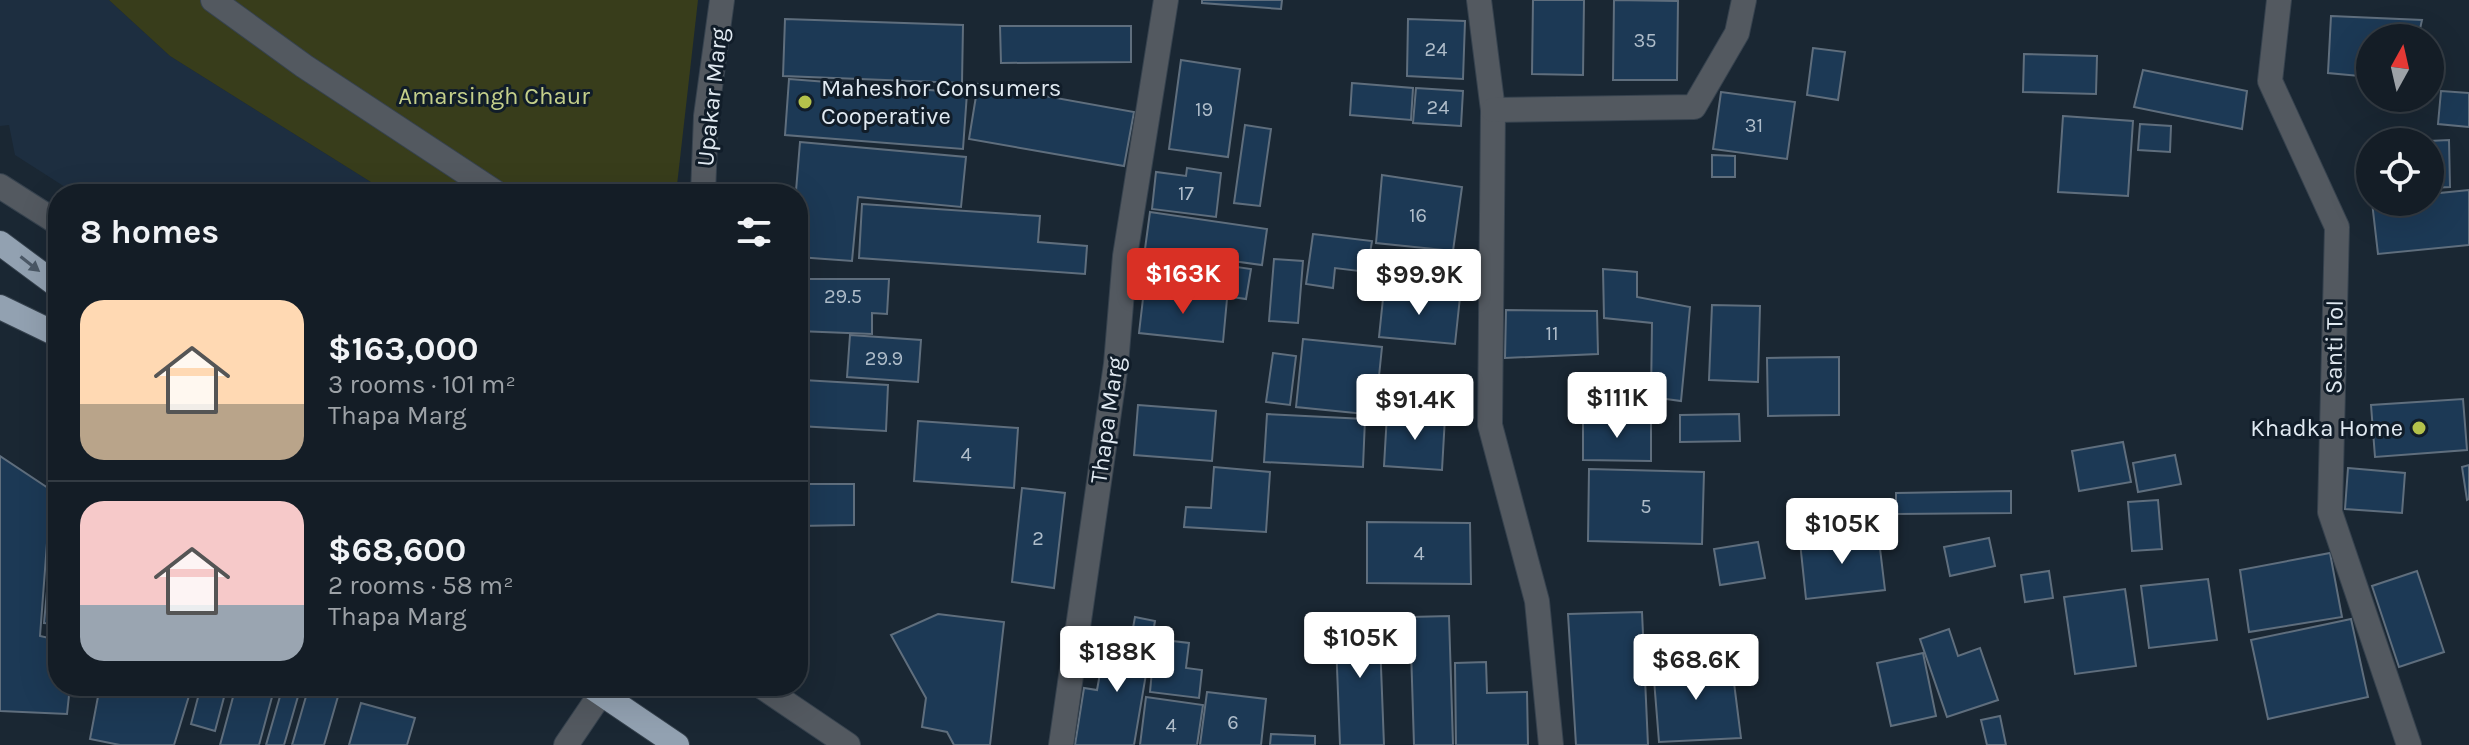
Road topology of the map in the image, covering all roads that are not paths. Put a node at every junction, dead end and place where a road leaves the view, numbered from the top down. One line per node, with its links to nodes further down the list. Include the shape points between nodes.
1 (213, 0): 8 (street)
2 (1166, 0): 22 (street, Thapa Marg, via 1125,256 1116,364)
3 (1479, 0): 7 (street)
4 (1744, 0): 7 (street, via 1737,33 1694,107)
5 (2279, 0): 24 (street, Santi Tol, via 2270,81 2337,227 2330,512)
6 (720, 1): 9 (street, Upakar Marg)
7 (1493, 110): 23 (street, via 1490,425 1537,601)
8 (483, 184)
9 (703, 184)
10 (0, 186): 11 (street)
11 (48, 217)
12 (0, 243): 13 (highway, one-way to 13)
13 (48, 279)
14 (0, 307): 15 (highway)
15 (48, 330)
16 (595, 696): 19 (street)
17 (609, 696): 20 (highway)
18 (776, 696): 21 (street)
19 (566, 745)
20 (677, 745)
21 (848, 745)
22 (1061, 745)
23 (1551, 745)
24 (2409, 745)

